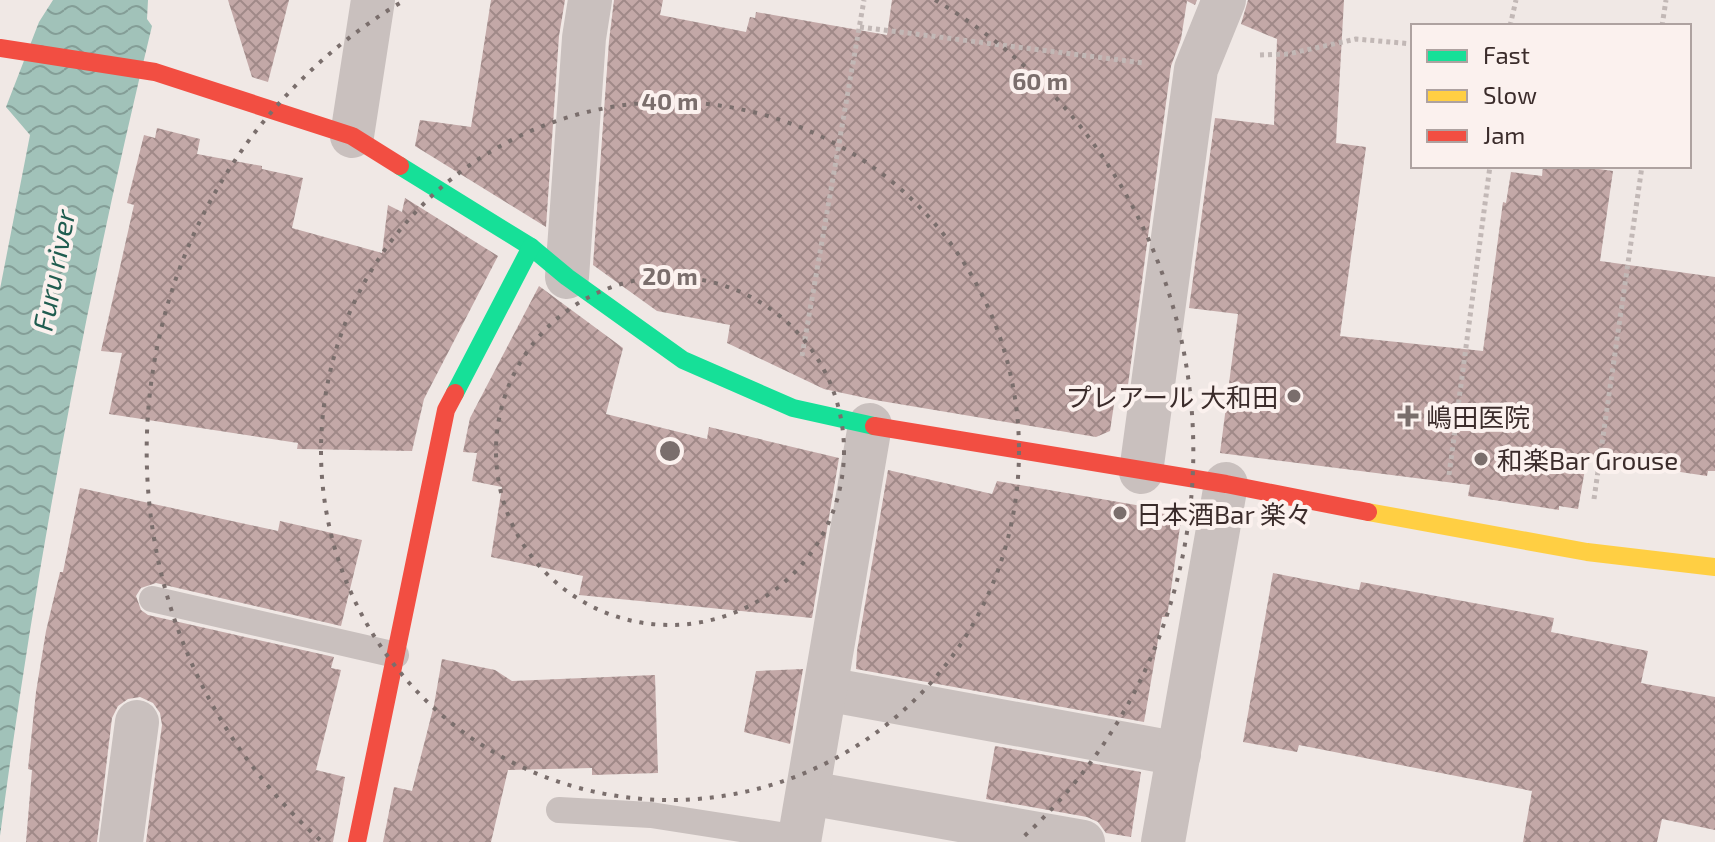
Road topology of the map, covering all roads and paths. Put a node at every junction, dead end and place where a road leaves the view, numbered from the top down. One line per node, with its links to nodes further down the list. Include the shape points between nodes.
1 (373, 0): 13 (street)
2 (590, 0): 17 (street)
3 (864, 0): 9 (path)
4 (1224, 0): 12 (street)
5 (1516, 0): 7 (path)
6 (1666, 0): 8 (path)
7 (1510, 24)
8 (1662, 24)
9 (860, 27): 12 (path); 18 (path)
10 (1411, 44): 12 (path, via 1356,39 1288,54 1215,55)
11 (9, 49): 13 (street, via 155,72)
12 (1196, 69): 20 (street)
13 (352, 136): 16 (street)
14 (1490, 168): 22 (path)
15 (1642, 168): 23 (path)
16 (531, 247): 17 (street); 26 (street, via 446,410)
17 (567, 277): 18 (street, via 683,360)
18 (793, 408): 19 (street)
19 (870, 425): 20 (street); 27 (street)
20 (1141, 472): 21 (street)
21 (1226, 484): 22 (street); 29 (street)
22 (1442, 527): 23 (street)
23 (1587, 552): 24 (street)
24 (1715, 567)
25 (152, 599): 26 (lane)
26 (396, 655): 34 (street)
27 (826, 689): 29 (street); 30 (street)
28 (137, 722): 33 (street)
29 (1179, 754): 36 (street)
30 (809, 793): 32 (street); 35 (street)
31 (559, 810): 32 (lane, via 651,815)
32 (799, 840)
33 (121, 842)
34 (357, 842)
35 (1083, 842)
36 (1163, 842)

